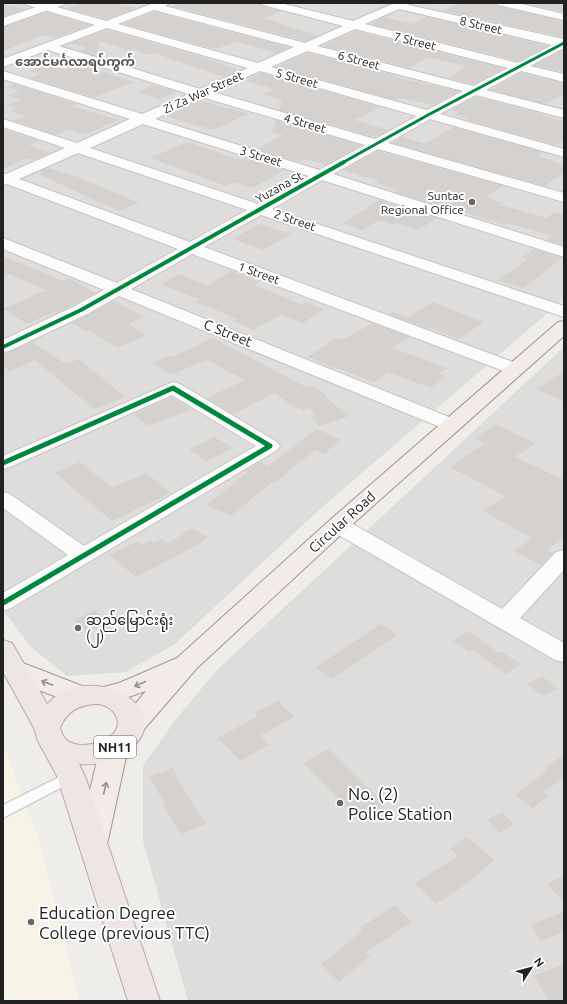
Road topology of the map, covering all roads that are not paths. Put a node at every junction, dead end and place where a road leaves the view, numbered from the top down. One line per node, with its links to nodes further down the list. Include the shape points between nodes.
1 (31, 3): 7 (street, 5 Street)
2 (59, 3): 7 (street)
3 (270, 3): 11 (street, 7 Street)
4 (502, 3): 8 (street)
5 (401, 4): 11 (street, Zi Za War Street); 12 (street, 8 Street)
6 (159, 5): 10 (street); 14 (street, 6 Street)
7 (46, 7): 9 (street); 10 (street, 5 Street)
8 (564, 17)
9 (3, 22)
10 (106, 24): 13 (street); 16 (street, 5 Street)
11 (354, 25): 14 (street, Zi Za War Street); 17 (street, 7 Street)
12 (564, 44): 17 (street, Yuzana St)
13 (46, 46): 15 (street); 21 (street, 4 Street)
14 (306, 46): 16 (street, Zi Za War Street); 20 (street, 6 Street)
15 (3, 63)
16 (258, 67): 21 (street, Zi Za War Street); 22 (street, 5 Street)
17 (520, 67): 19 (street, 7 Street); 20 (street, Yuzana St)
18 (3, 75): 24 (street, 3 Street)
19 (564, 78)
20 (474, 90): 22 (street, Yuzana St); 23 (street, 6 Street)
21 (201, 93): 24 (street, Zi Za War Street); 26 (street, 4 Street)
22 (428, 114): 26 (street, Yuzana St); 28 (street, 5 Street)
23 (564, 114)
24 (142, 119): 27 (street, Zi Za War Street); 29 (street, 3 Street)
25 (3, 122): 27 (street, 2 Street)
26 (376, 144): 29 (street, Yuzana St); 31 (street, 4 Street)
27 (78, 148): 30 (street, Zi Za War Street); 32 (street, 2 Street)
28 (564, 153)
29 (321, 175): 32 (street, Yuzana St); 35 (street, 3 Street)
30 (4, 179): 34 (street, 1 Street)
31 (564, 198)
32 (261, 209): 34 (street, Yuzana St); 37 (street, 2 Street)
33 (3, 243): 36 (street, C Street)
34 (192, 248): 36 (street, Yuzana St); 40 (street, 1 Street)
35 (564, 252)
36 (119, 289): 39 (street, Yuzana St); 41 (street, C Street)
37 (564, 312)
38 (564, 326): 40 (main road, Circular Road)
39 (3, 347)
40 (515, 369): 41 (main road, Circular Road)
41 (452, 425): 44 (main road, Circular Road)
42 (3, 463): 45 (street, via 173,388 270,446)
43 (3, 498): 45 (street)
44 (338, 524): 48 (street); 51 (main road, Circular Road)
45 (83, 556): 47 (street)
46 (564, 557): 48 (street)
47 (3, 603)
48 (505, 620): 49 (street)
49 (564, 654)
50 (9, 659): 52 (main road, one-way to 50, via 40,681); 53 (highway)
51 (188, 662): 52 (main road, one-way to 52, via 128,690); 54 (main road, Circular Road)
52 (93, 696): 53 (highway, via 63,703 51,714); 54 (highway, NH11, via 121,702 130,714)
53 (50, 736): 54 (highway, NH11, via 71,754 93,755); 55 (highway)
54 (122, 738): 57 (main road, Circular Road, one-way to 54)
55 (71, 776): 56 (lane); 57 (highway)
56 (3, 812)
57 (93, 840): 58 (highway)
58 (144, 1001)

